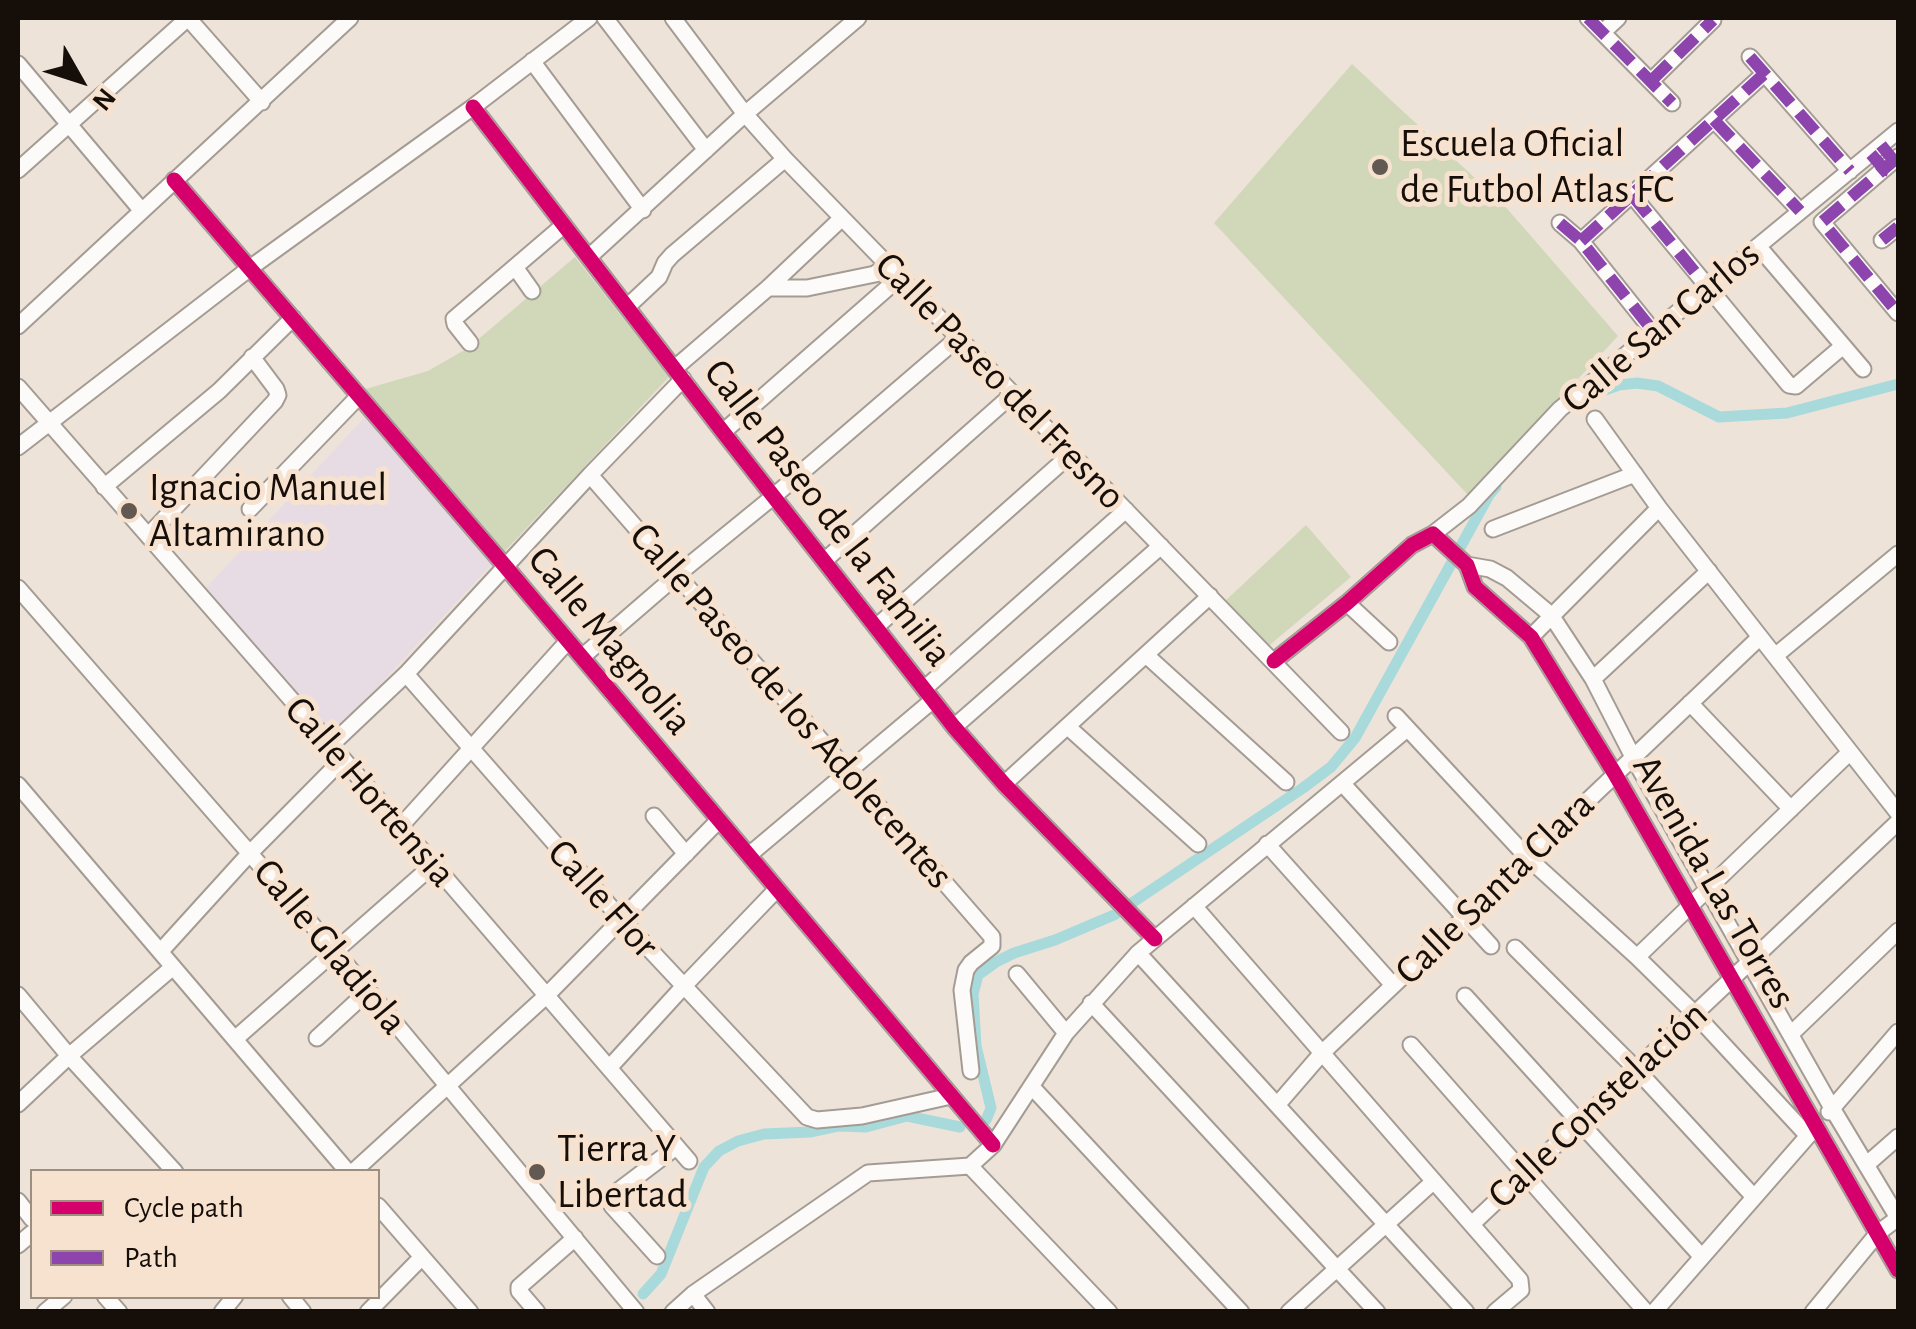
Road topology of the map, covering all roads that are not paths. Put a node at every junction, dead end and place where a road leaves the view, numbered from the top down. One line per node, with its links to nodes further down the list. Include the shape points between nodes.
1 (188, 18): 16 (street); 21 (street)
2 (350, 18): 16 (street)
3 (590, 18): 12 (street)
4 (606, 18): 24 (street)
5 (673, 18): 19 (street, Calle Paseo del Fresno)
6 (858, 18): 19 (street)
7 (1588, 18): 10 (street)
8 (1618, 18): 10 (street)
9 (1716, 23): 15 (street)
10 (1603, 32): 15 (street)
11 (1750, 58): 14 (street)
12 (532, 61): 18 (street); 33 (street)
13 (20, 73): 21 (street)
14 (1764, 74): 20 (street); 26 (street)
15 (1650, 81): 17 (street)
16 (262, 102): 29 (street)
17 (1672, 103)
18 (473, 107): 36 (street, Calle Paseo de la Familia); 44 (street)
19 (745, 114): 24 (street); 25 (street, Calle Paseo del Fresno)
20 (1714, 120): 30 (street); 31 (street)
21 (68, 124): 28 (street); 32 (street)
22 (1898, 131): 23 (street, Calle San Carlos)
23 (1876, 149): 26 (street, Calle San Carlos); 27 (street)
24 (706, 150): 33 (street)
25 (785, 158): 34 (street, Calle Paseo del Fresno); 49 (street, via 672,255 659,278)
26 (1846, 167): 31 (street, Calle San Carlos)
27 (1894, 167): 50 (street, via 1822,222)
28 (18, 170)
29 (174, 180): 32 (street); 44 (street, Calle Magnolia)
30 (1632, 195): 39 (street); 47 (street)
31 (1796, 206): 40 (street, Calle San Carlos)
32 (142, 210): 52 (street)
33 (643, 210): 41 (street)
34 (842, 218): 42 (street, Calle Paseo del Fresno); 46 (street)
35 (1560, 223): 39 (street)
36 (564, 225): 41 (street, Calle Paseo de la Familia); 43 (street)
37 (1898, 227): 38 (street)
38 (1882, 240)
39 (1581, 241): 53 (street)
40 (1758, 246): 47 (street, Calle San Carlos); 56 (street)
41 (589, 258): 49 (street, Calle Paseo de la Familia)
42 (888, 264): 45 (street, Calle Paseo del Fresno); 46 (street, via 876,274 807,288)
43 (515, 266): 48 (street); 55 (street, via 454,319)
44 (250, 268): 51 (street, Calle Magnolia); 64 (street)
45 (900, 277): 54 (street, Calle Paseo del Fresno); 65 (street)
46 (768, 288): 59 (street)
47 (1707, 288): 53 (street, Calle San Carlos); 56 (street, via 1791,386)
48 (532, 291)
49 (627, 307): 59 (street, Calle Paseo de la Familia)
50 (1898, 309)
51 (293, 318): 57 (street); 62 (street, Calle Magnolia)
52 (18, 326)
53 (1653, 331): 76 (street, Calle San Carlos, via 1560,409 1469,506)
54 (958, 338): 61 (street, Calle Paseo del Fresno); 71 (street)
55 (470, 342)
56 (1843, 346): 58 (street)
57 (252, 357): 70 (street); 77 (street, via 276,388 275,402)
58 (1863, 369)
59 (679, 374): 65 (street, Calle Paseo de la Familia); 69 (street)
60 (18, 387): 64 (street, Calle Hortensia)
61 (1013, 394): 67 (street, Calle Paseo del Fresno); 80 (street)
62 (359, 396): 73 (street); 82 (street, Calle Magnolia)
63 (1595, 418): 68 (street)
64 (49, 424): 66 (street); 70 (street, Calle Hortensia)
65 (723, 432): 71 (street, Calle Paseo de la Familia)
66 (18, 447)
67 (1071, 454): 74 (street, Calle Paseo del Fresno); 91 (street)
68 (1635, 474): 72 (street); 75 (street)
69 (590, 475): 82 (street); 85 (street, Calle Paseo de los Adolecentes)
70 (104, 487): 77 (street, Calle Hortensia)
71 (774, 496): 80 (street, Calle Paseo de la Familia); 85 (street)
72 (1659, 508): 84 (street); 90 (street)
73 (250, 509)
74 (1126, 510): 78 (street, Calle Paseo del Fresno); 102 (street)
75 (1493, 529)
76 (1433, 534): 81 (street, Avenida Las Torres); 89 (street, Calle San Carlos)
77 (148, 536): 107 (street, Calle Hortensia)
78 (1161, 546): 88 (street, Calle Paseo del Fresno); 104 (street)
79 (1898, 553): 97 (street)
80 (824, 560): 91 (street, Calle Paseo de la Familia)
81 (1463, 562): 83 (street, Avenida Las Torres); 86 (street, Avenida Las Torres)
82 (505, 567): 94 (street, Calle Magnolia); 100 (street)
83 (1490, 569): 86 (street); 90 (street, Avenida Las Torres)
84 (1708, 571): 92 (street); 101 (street)
85 (676, 575): 98 (street); 112 (street, Calle Paseo de los Adolecentes)
86 (1476, 587): 93 (street, Avenida Las Torres)
87 (18, 588): 126 (street, Calle Gladiola)
88 (1210, 596): 96 (street); 99 (street, Calle Paseo del Fresno)
89 (1346, 603): 95 (street); 99 (street, Calle San Carlos)
90 (1552, 615): 93 (street); 101 (street, Avenida Las Torres)
91 (876, 627): 102 (street, Calle Paseo de la Familia)
92 (1760, 636): 97 (street); 103 (street, Calle Santa Clara)
93 (1531, 637): 113 (street, Avenida Las Torres)
94 (568, 641): 98 (street, Calle Magnolia); 108 (street)
95 (1389, 642)
96 (1146, 656): 105 (street); 114 (street)
97 (1774, 656): 109 (street)
98 (582, 658): 121 (street, Calle Magnolia)
99 (1274, 661): 106 (street, Calle Paseo del Fresno)
100 (406, 674): 107 (street); 108 (street, Calle Flor)
101 (1593, 679): 110 (street, Avenida Las Torres)
102 (928, 694): 104 (street, Calle Paseo de la Familia); 112 (street)
103 (1690, 703): 110 (street, Calle Santa Clara); 118 (street)
104 (954, 727): 115 (street, Calle Paseo de la Familia)
105 (1068, 727): 115 (street); 124 (street)
106 (1341, 732)
107 (331, 745): 111 (street, Calle Hortensia)
108 (470, 749): 123 (street); 136 (street, Calle Flor)
109 (1850, 752): 118 (street); 119 (street)
110 (1634, 757): 113 (street, Calle Santa Clara); 131 (street, Avenida Las Torres)
111 (342, 760): 123 (street, Calle Hortensia); 126 (street)
112 (846, 772): 128 (street); 166 (street, Calle Paseo de los Adolecentes, via 994,941 966,970 962,990)
113 (1615, 774): 129 (street, Calle Santa Clara); 133 (street, Avenida Las Torres)
114 (1286, 782)
115 (1004, 784): 138 (street, Calle Paseo de la Familia)
116 (1342, 784): 125 (street); 129 (street, via 1401,723); 135 (street)
117 (20, 793): 141 (street)
118 (1791, 809): 131 (street)
119 (1898, 813)
120 (654, 816): 127 (street)
121 (719, 820): 127 (street); 128 (street, Calle Magnolia)
122 (1898, 822): 145 (street, Calle Constelación)
123 (400, 827): 130 (street, Calle Hortensia)
124 (1198, 844)
125 (1266, 844): 134 (street); 149 (street)
126 (250, 853): 141 (street); 142 (street, Calle Gladiola)
127 (686, 854): 136 (street)
128 (748, 855): 132 (street, Calle Magnolia)
129 (1527, 858): 135 (street, Calle Santa Clara); 144 (street)
130 (433, 864): 142 (street); 153 (street, Calle Hortensia)
131 (1708, 888): 133 (street); 145 (street, Avenida Las Torres)
132 (778, 889): 150 (street); 170 (street, Calle Magnolia)
133 (1690, 905): 144 (street); 148 (street, Avenida Las Torres)
134 (1194, 906): 138 (street); 163 (street)
135 (1465, 916): 139 (street); 149 (street, Calle Santa Clara)
136 (622, 920): 150 (street, Calle Flor); 153 (street)
137 (1898, 931): 159 (street)
138 (1155, 939): 143 (street)
139 (1491, 946)
140 (1516, 948): 167 (street)
141 (161, 952): 146 (street)
142 (335, 952): 151 (street, Calle Gladiola); 161 (street)
143 (1138, 952): 155 (street); 172 (street)
144 (1638, 956): 156 (street)
145 (1750, 962): 148 (street, Calle Constelación); 159 (street, Avenida Las Torres)
146 (173, 967): 161 (street); 164 (street)
147 (1017, 974): 158 (street)
148 (1732, 979): 156 (street, Calle Constelación); 175 (street, Avenida Las Torres)
149 (1393, 985): 163 (street, Calle Santa Clara)
150 (682, 987): 165 (street); 170 (street, Calle Flor, via 807,1117 869,1115)
151 (368, 991): 160 (street); 168 (street, Calle Gladiola)
152 (18, 995): 164 (street)
153 (546, 996): 165 (street, Calle Hortensia); 168 (street)
154 (1465, 996): 174 (street)
155 (1091, 1003): 158 (street); 197 (street)
156 (1696, 1014): 167 (street, Calle Constelación); 175 (street)
157 (1898, 1032): 173 (street)
158 (1066, 1033): 169 (street)
159 (1791, 1034): 173 (street, Avenida Las Torres)
160 (317, 1038)
161 (235, 1039): 183 (street)
162 (1411, 1046): 185 (street)
163 (1322, 1053): 172 (street, Calle Santa Clara); 186 (street)
164 (69, 1056): 171 (street); 182 (street)
165 (608, 1068): 178 (street, Calle Hortensia)
166 (971, 1070)
167 (1636, 1070): 174 (street, Calle Constelación); 187 (street)
168 (448, 1086): 184 (street); 193 (street, Calle Gladiola)
169 (1032, 1087): 177 (street); 209 (street)
170 (951, 1096): 177 (street, Calle Magnolia)
171 (18, 1104)
172 (1278, 1104): 190 (street)
173 (1832, 1108): 175 (street); 180 (street, Avenida Las Torres)
174 (1580, 1122): 185 (street, Calle Constelación); 195 (street)
175 (1812, 1131): 187 (street); 192 (street, Avenida Las Torres)
176 (1898, 1137): 180 (street)
177 (994, 1146): 181 (street)
178 (676, 1147): 179 (street, Calle Hortensia); 194 (street, via 611,1200)
179 (689, 1162)
180 (1866, 1165): 189 (street, Avenida Las Torres)
181 (970, 1166): 199 (street, via 868,1173); 208 (street)
182 (172, 1169)
183 (347, 1169)
184 (353, 1169)
185 (1525, 1174): 191 (street, Calle Constelación); 200 (street)
186 (1434, 1181): 190 (street); 191 (street)
187 (1754, 1197): 195 (street)
188 (380, 1208): 196 (street)
189 (1898, 1218): 192 (street)
190 (1386, 1224): 197 (street); 212 (street)
191 (1472, 1224): 213 (street, via 1522,1284)
192 (1878, 1234): 198 (street, Avenida Las Torres); 201 (street)
193 (574, 1238): 204 (street, via 519,1287); 205 (street, Calle Gladiola)
194 (657, 1256)
195 (1702, 1257): 200 (street)
196 (421, 1258): 202 (street); 203 (street)
197 (1337, 1269): 210 (street); 211 (street)
198 (1898, 1270)
199 (694, 1294): 206 (street); 207 (street)
200 (1657, 1310)
201 (1814, 1311)
202 (368, 1312)
203 (470, 1312)
204 (537, 1312)
205 (636, 1312)
206 (674, 1312)
207 (707, 1312)
208 (1109, 1312)
209 (1241, 1312)
210 (1290, 1312)
211 (1377, 1312)
212 (1466, 1312)
213 (1495, 1312)

